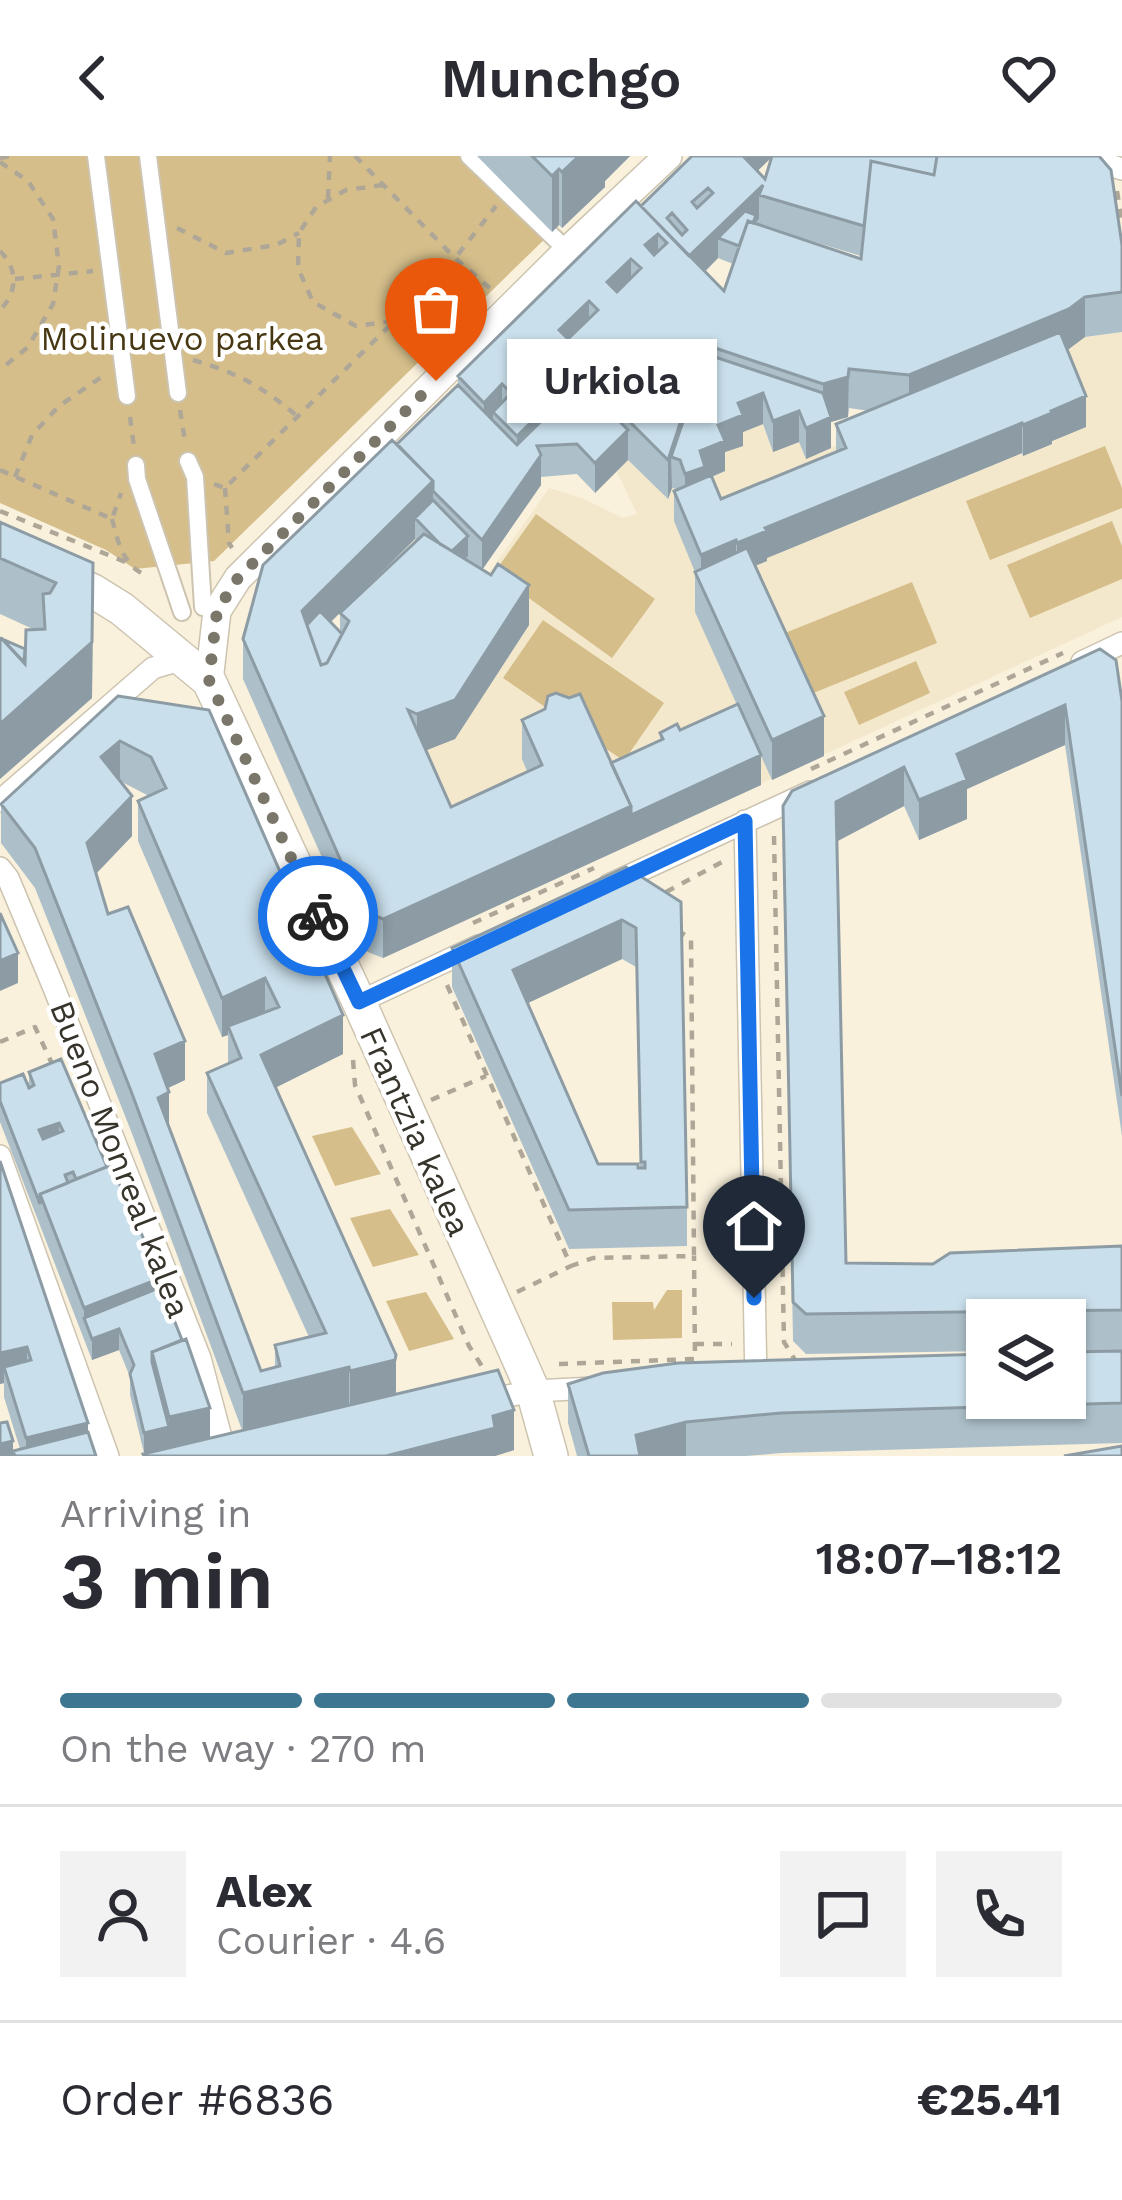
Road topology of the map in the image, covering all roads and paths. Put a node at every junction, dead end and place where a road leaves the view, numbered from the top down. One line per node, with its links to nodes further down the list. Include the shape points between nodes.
1 (10, 156): 9 (path)
2 (96, 156): 19 (street)
3 (148, 156): 14 (street)
4 (330, 156): 13 (path)
5 (355, 156): 11 (path)
6 (469, 156): 12 (street)
7 (668, 156): 18 (street)
8 (1080, 156): 10 (street)
9 (0, 160): 20 (path, via 28,181 53,219)
10 (1122, 169)
11 (383, 185): 13 (path); 17 (path)
12 (506, 192): 17 (path); 18 (street)
13 (328, 200): 15 (path)
14 (154, 212): 15 (path, via 226,253 276,245); 26 (street)
15 (299, 232): 24 (path, via 298,268 313,302 356,326)
16 (0, 251): 21 (path)
17 (455, 258): 22 (path); 24 (path)
18 (576, 259): 40 (street, via 238,578 217,611)
19 (111, 268): 20 (path); 27 (street)
20 (57, 276): 21 (path); 25 (path, via 53,304 28,347)
21 (15, 279): 23 (path)
22 (499, 297)
23 (0, 310)
24 (394, 322): 31 (path)
25 (0, 370)
26 (178, 393): 28 (path)
27 (128, 396): 30 (path)
28 (192, 468): 31 (path); 36 (street)
29 (0, 470): 30 (path, via 112,518)
30 (137, 472): 37 (street)
31 (225, 488): 34 (path)
32 (0, 511): 35 (path)
33 (0, 549): 40 (main road, via 93,591)
34 (236, 552)
35 (129, 564)
36 (203, 608)
37 (182, 612)
38 (1122, 643): 39 (street)
39 (1066, 670)
40 (199, 671): 42 (street, via 173,662 153,668); 53 (main road, Frantzia kalea)
41 (832, 782): 44 (street)
42 (0, 801)
43 (774, 820): 45 (path)
44 (745, 821): 46 (street); 49 (street)
45 (774, 836): 46 (path); 65 (path, via 784,1342 794,1360)
46 (747, 848): 48 (path); 65 (street, via 745,1382)
47 (0, 868): 55 (street, Bueno Monreal kalea)
48 (666, 892)
49 (588, 895)
50 (671, 926): 60 (path, via 691,939)
51 (503, 935): 53 (street)
52 (446, 985): 57 (path)
53 (359, 1002): 67 (main road, Frantzia kalea)
54 (0, 1042): 55 (path, via 34,1027 54,1068)
55 (81, 1056): 70 (street, Bueno Monreal kalea, via 200,1358)
56 (353, 1058): 63 (path, via 355,1085)
57 (485, 1076): 58 (path); 61 (path)
58 (431, 1100)
59 (0, 1156): 69 (street)
60 (694, 1256): 61 (path, via 593,1258); 64 (path, via 695,1359)
61 (572, 1266): 62 (path)
62 (516, 1292)
63 (480, 1362)
64 (560, 1364)
65 (792, 1381)
66 (624, 1386): 67 (street)
67 (533, 1391): 68 (street); 71 (main road, Frantzia kalea)
68 (459, 1406)
69 (108, 1456)
70 (226, 1456)
71 (550, 1456)

